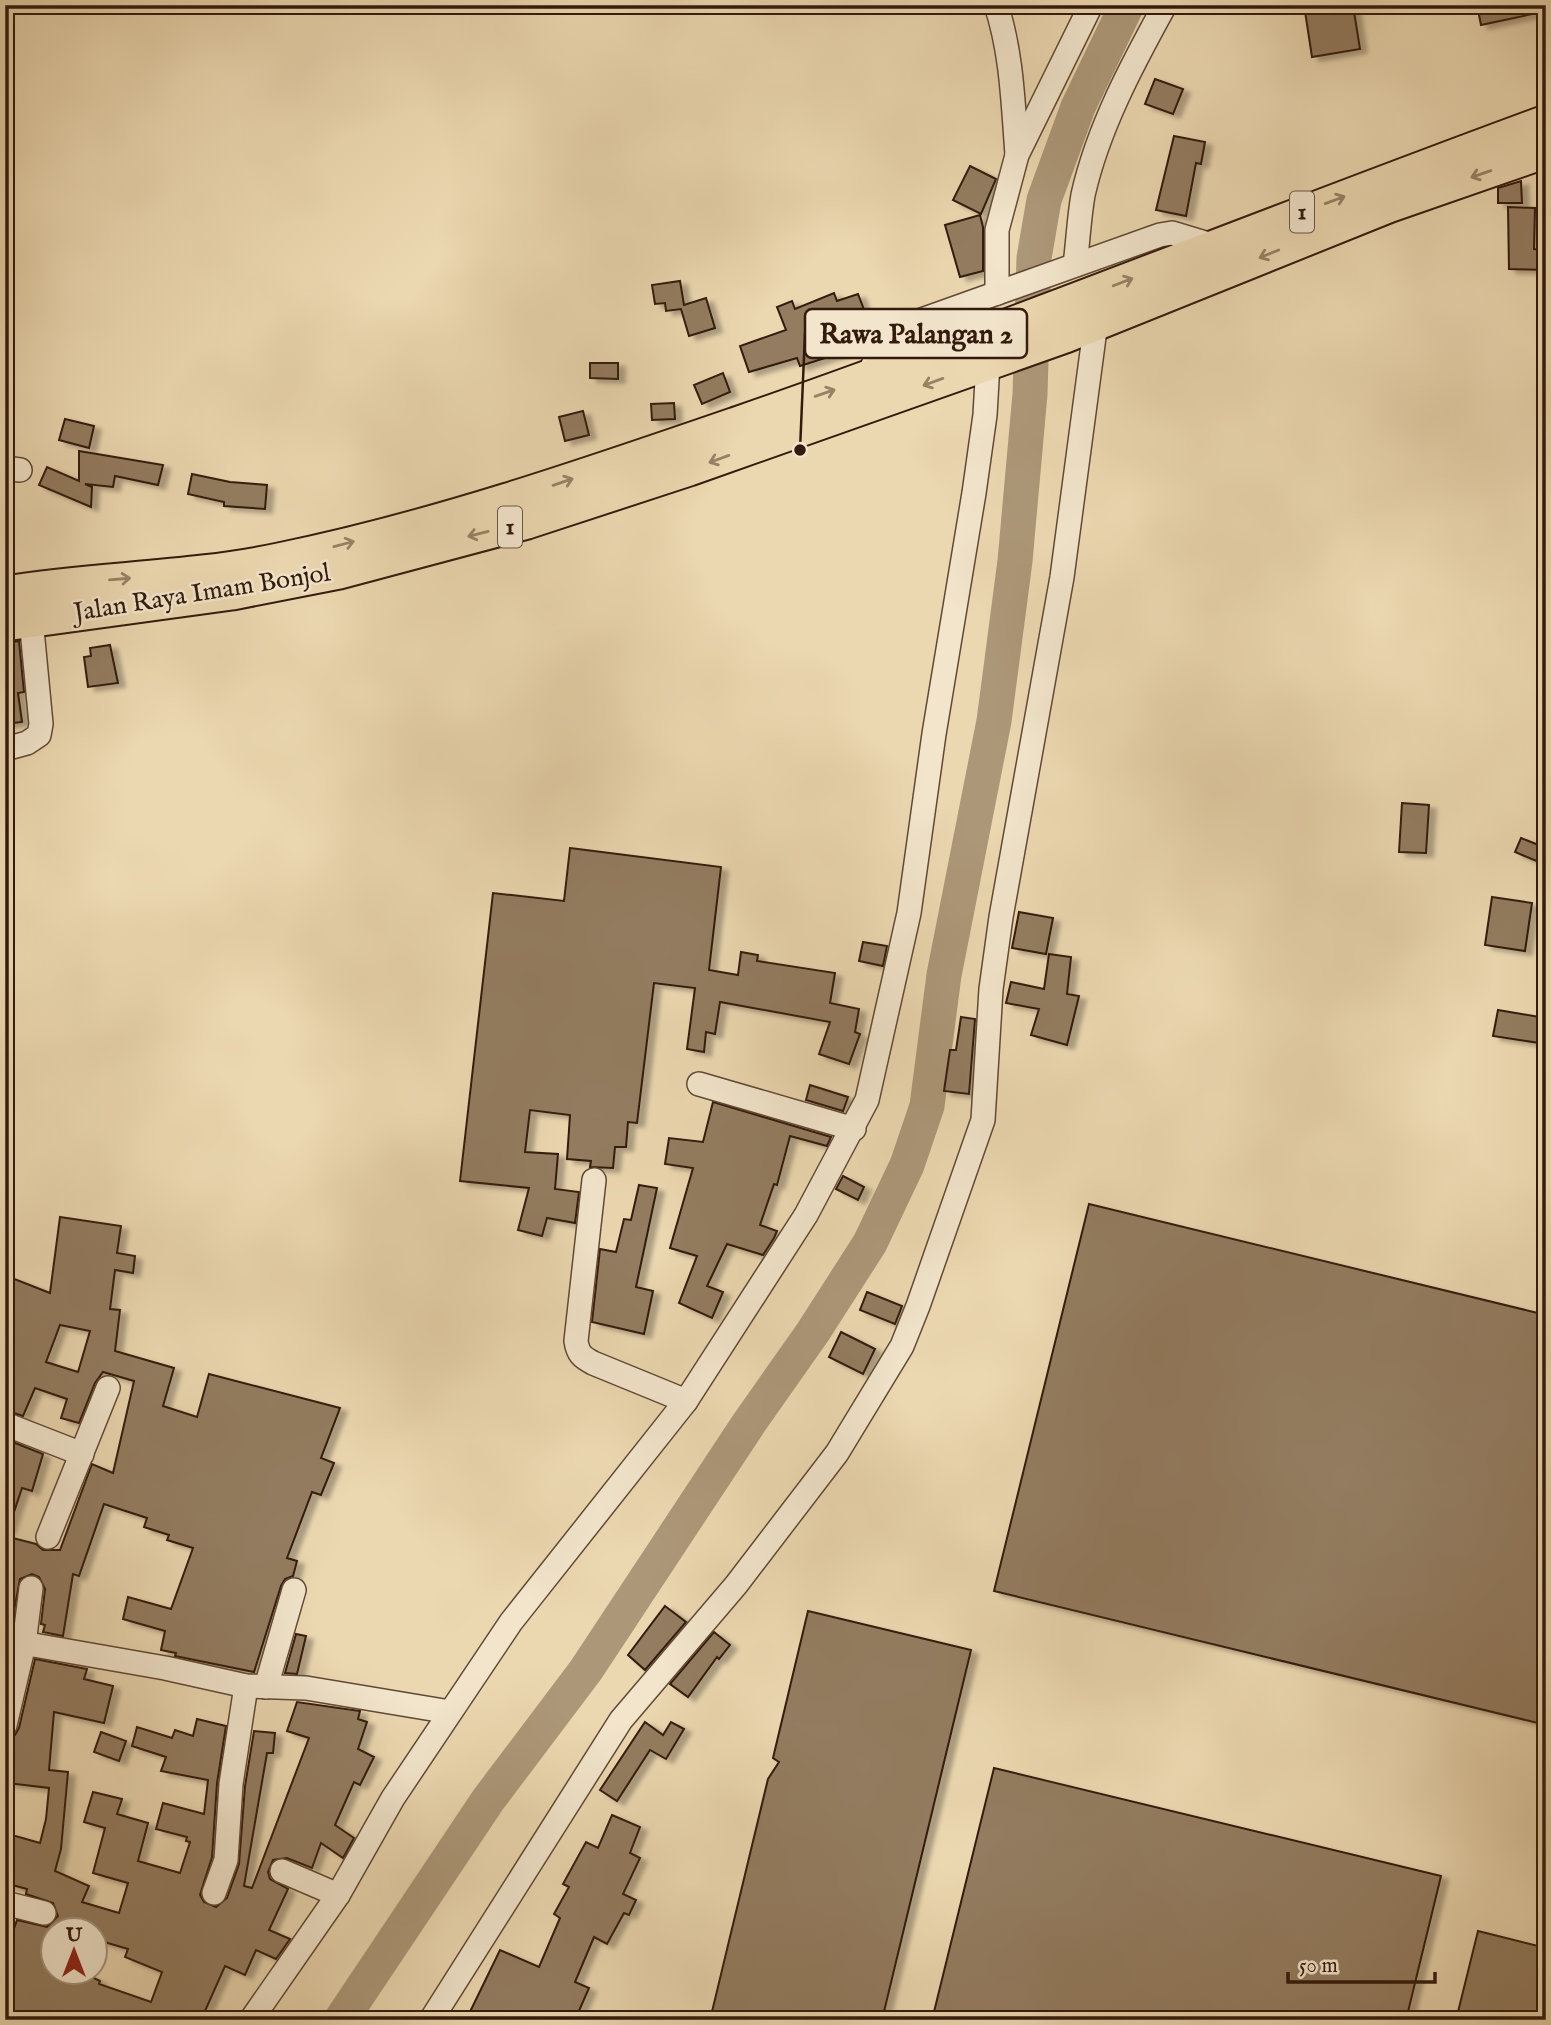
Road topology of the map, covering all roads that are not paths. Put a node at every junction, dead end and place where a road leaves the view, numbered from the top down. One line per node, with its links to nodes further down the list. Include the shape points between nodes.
1 (996, 5): 6 (street, via 1004,29)
2 (1091, 5): 6 (street)
3 (1165, 5): 8 (street, via 1096,151)
4 (1546, 122): 7 (highway, Jalan Raya Imam Bonjol / 1, one-way to 4)
5 (1546, 151): 11 (highway, Jalan Raya Imam Bonjol / 1, one-way to 11, via 1388,206)
6 (1017, 155): 9 (street, via 997,230)
7 (1215, 246): 8 (street, via 1172,233); 10 (highway, Jalan Raya Imam Bonjol / 1, one-way to 7)
8 (1070, 267): 9 (street)
9 (1004, 291): 13 (street, via 902,327 882,342)
10 (1062, 321): 11 (highway, Jalan Raya Imam Bonjol / 1); 12 (highway, Jalan Raya Imam Bonjol / 1)
11 (1096, 322): 37 (street, via 1062,577 1001,917 991,989 983,1120 918,1307 902,1346 837,1453 736,1585 621,1720)
12 (995, 350): 13 (highway, Jalan Raya Imam Bonjol / 1); 15 (highway, Jalan Raya Imam Bonjol / 1, one-way to 15, via 689,470 527,522 340,572 232,593); 18 (street, via 909,914 876,1067)
13 (868, 378): 15 (highway, Jalan Raya Imam Bonjol / 1, one-way to 13, via 332,547 525,495)
14 (5, 593): 15 (highway, Jalan Raya Imam Bonjol / 1)
15 (36, 611): 16 (street, via 39,735)
16 (5, 749)
17 (699, 1084): 18 (street)
18 (854, 1129): 21 (street, via 806,1215)
19 (594, 1180): 21 (street, via 578,1350 593,1363)
20 (107, 1388): 23 (street)
21 (686, 1401): 29 (street, via 511,1622)
22 (5, 1424): 23 (street)
23 (82, 1454): 24 (street)
24 (48, 1537)
25 (32, 1588): 27 (street)
26 (294, 1590): 28 (street)
27 (15, 1642): 28 (street); 30 (street)
28 (256, 1686): 29 (street, via 306,1688); 32 (street, via 231,1784 226,1860)
29 (450, 1712): 33 (street, via 393,1798)
30 (5, 1725)
31 (282, 1871): 33 (street)
32 (214, 1893)
33 (338, 1895): 36 (street)
34 (5, 1903): 35 (street)
35 (44, 1913)
36 (251, 2020)
37 (431, 2020)

